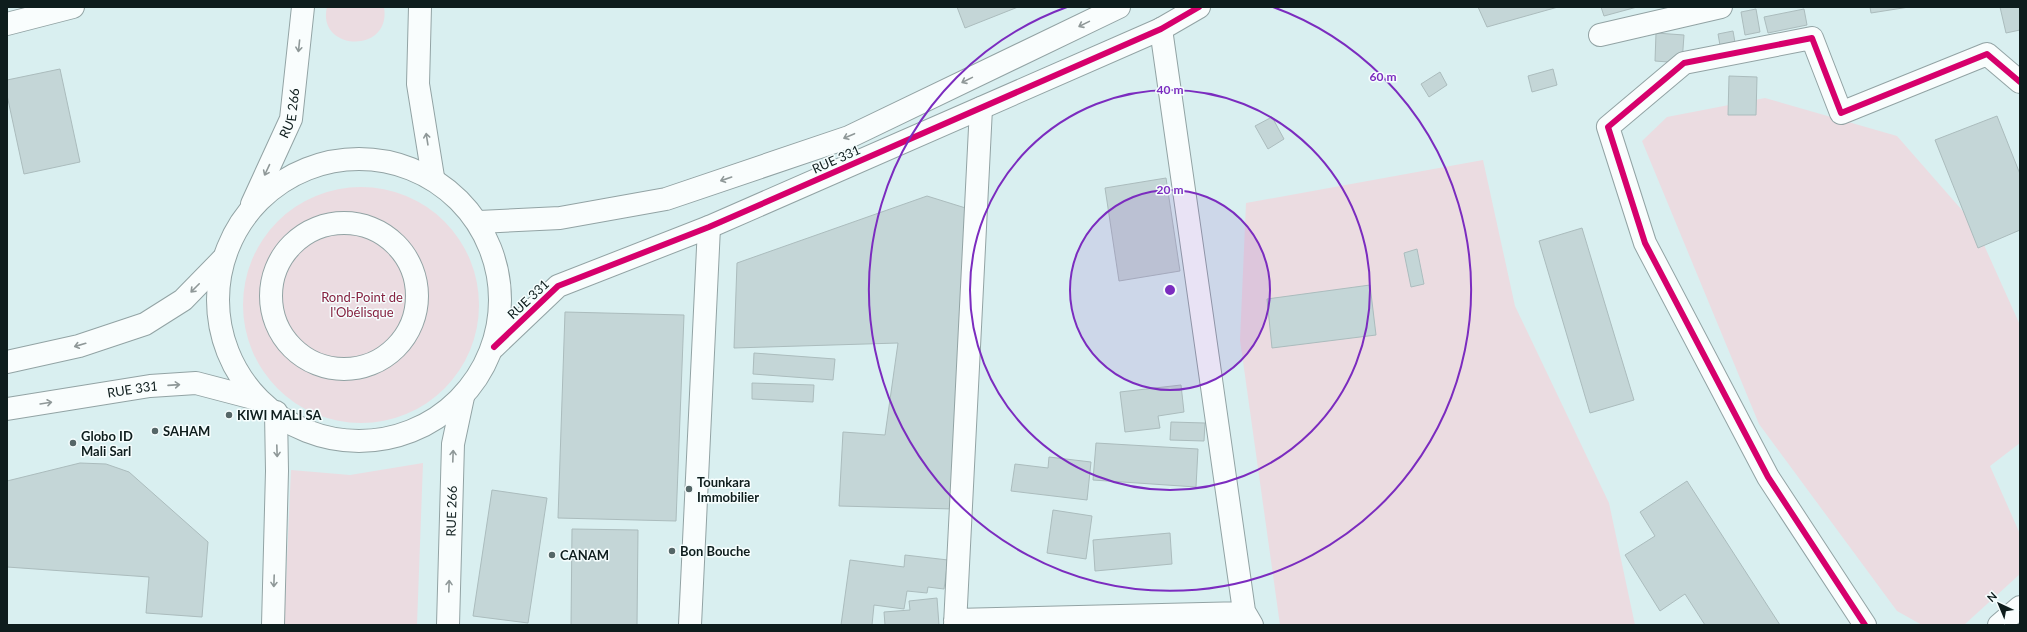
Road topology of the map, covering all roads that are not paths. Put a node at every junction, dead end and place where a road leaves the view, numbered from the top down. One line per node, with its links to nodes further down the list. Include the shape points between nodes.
1 (73, 7): 7 (street)
2 (303, 7): 13 (street, RUE 266, one-way to 13, via 291,119)
3 (420, 7): 12 (street, one-way to 3, via 418,84)
4 (1119, 7): 14 (street, RUE 331, one-way to 14, via 849,137 666,199 560,218)
5 (1199, 7): 8 (street, RUE 331)
6 (1720, 7): 9 (street)
7 (7, 24)
8 (1161, 29): 11 (street, RUE 331); 25 (street)
9 (1600, 35)
10 (2020, 82): 30 (street, via 1987,54 1841,113 1812,38 1684,63 1608,127 1645,243 1768,477)
11 (981, 108): 15 (street, RUE 331); 26 (street)
12 (433, 178): 13 (street, via 385,160 334,160 287,178); 14 (street)
13 (248, 211): 16 (street)
14 (479, 222): 18 (street, via 501,283)
15 (709, 227): 18 (street, RUE 331, via 558,286); 29 (street)
16 (222, 260): 19 (street, one-way to 19, via 182,300 145,324 79,346); 21 (street, via 216,297 220,333 232,367)
17 (272, 282): 17 (street, via 279,260 293,242 315,228 340,221 366,224 388,236 406,254 416,278 417,304 410,328 395,349 376,362 354,369 330,369 308,361 290,346 277,328 271,305)
18 (494, 347): 20 (street)
19 (7, 362)
20 (463, 397): 23 (street, via 416,431 358,444 301,431); 28 (street, RUE 266, one-way to 20, via 453,444)
21 (257, 399): 22 (street, RUE 331, one-way to 21, via 150,386 196,383); 23 (street)
22 (7, 409)
23 (276, 412): 27 (street, one-way to 27, via 277,471)
24 (2020, 607): 31 (street)
25 (1248, 621): 26 (street)
26 (955, 623)
27 (272, 625)
28 (448, 625)
29 (690, 625)
30 (1865, 625)
31 (1999, 625)

